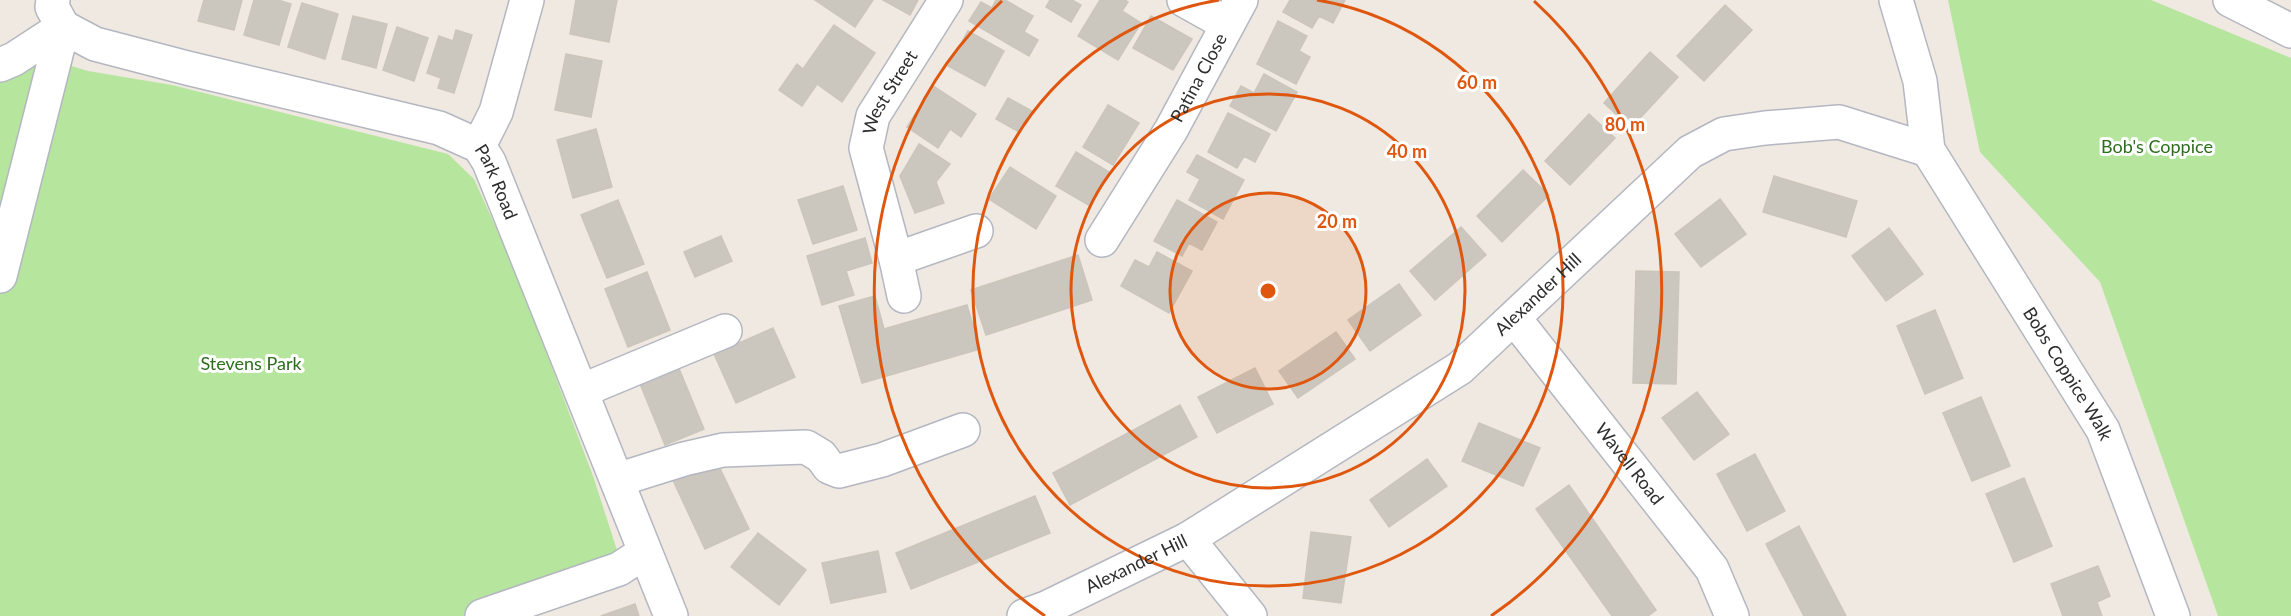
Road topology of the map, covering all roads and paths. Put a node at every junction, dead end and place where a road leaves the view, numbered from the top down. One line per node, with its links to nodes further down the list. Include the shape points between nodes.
1 (527, 0): 10 (street, via 496,112)
2 (945, 0): 14 (street, West Street, via 873,116 866,148)
3 (1184, 0): 6 (street, Patina Close)
4 (1896, 0): 11 (street, via 1920,81)
5 (2230, 0): 8 (street)
6 (1234, 12): 13 (street, Patina Close, via 1171,130)
7 (58, 13): 9 (street, via 14,59); 10 (street, Park Road, via 95,44 440,128); 15 (street)
8 (2291, 31)
9 (0, 65)
10 (478, 146): 19 (street, Park Road, via 489,162)
11 (1928, 150): 17 (street, Alexander Hill, via 1839,122 1724,134 1690,152); 29 (street, Bobs Coppice Walk, via 2103,430)
12 (976, 231): 14 (street)
13 (1102, 240)
14 (896, 259): 16 (street, West Street)
15 (0, 276)
16 (904, 297)
17 (1514, 318): 22 (street, Alexander Hill, via 1460,368); 28 (street, Wavell Road, via 1712,569)
18 (725, 331): 19 (street)
19 (581, 391): 21 (street, Park Road)
20 (963, 430): 21 (street, via 882,460 839,471 806,447 723,450)
21 (616, 480): 23 (street, Park Road)
22 (1188, 539): 26 (street, Alexander Hill); 27 (street)
23 (645, 552): 24 (street, via 620,569); 25 (street, Park Road)
24 (482, 616)
25 (671, 616)
26 (1024, 616)
27 (1250, 616)
28 (1732, 616)
29 (2173, 616)

